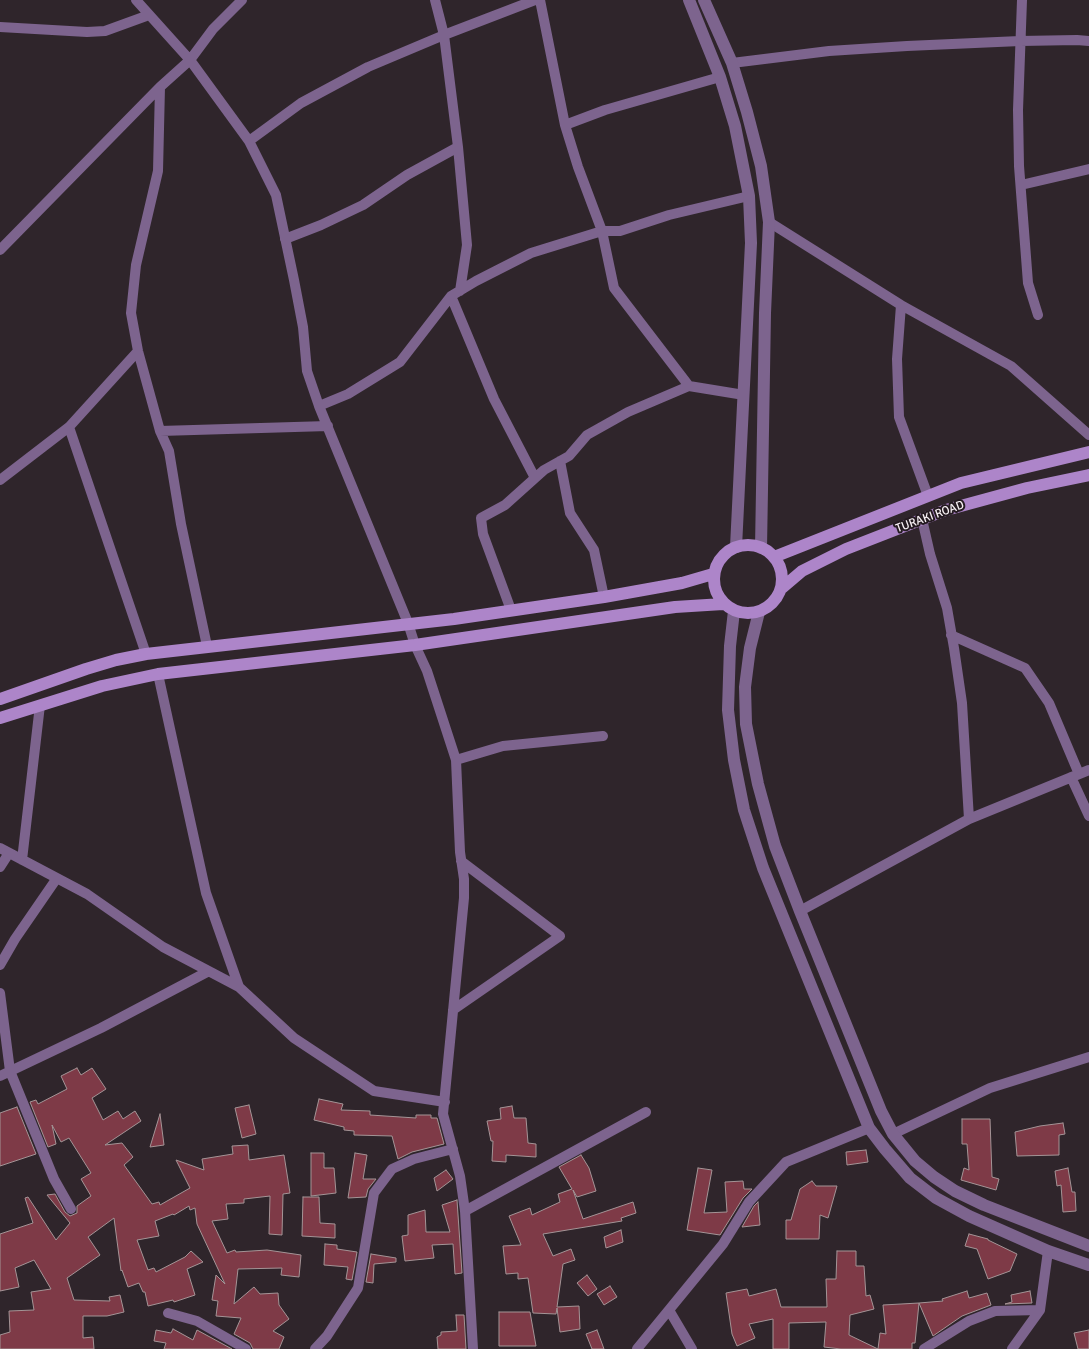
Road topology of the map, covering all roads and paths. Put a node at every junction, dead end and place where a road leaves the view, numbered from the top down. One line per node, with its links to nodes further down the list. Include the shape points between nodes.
1 (136, 0): 9 (street)
2 (242, 0): 14 (street, via 213,29)
3 (435, 0): 11 (street)
4 (535, 0): 11 (street)
5 (540, 0): 18 (street)
6 (689, 0): 16 (street)
7 (704, 0): 15 (street)
8 (1022, 0): 12 (street)
9 (150, 15): 10 (street, via 105,31); 14 (street)
10 (0, 27)
11 (444, 35): 19 (street, via 368,67 301,103); 20 (street)
12 (1020, 41): 13 (street); 15 (street, via 829,51); 22 (street)
13 (1089, 42)
14 (190, 60): 17 (street); 19 (street)
15 (732, 63): 24 (street, via 761,166)
16 (720, 77): 18 (street); 23 (street)
17 (160, 87): 27 (street); 31 (street, via 158,171 136,265 131,313)
18 (565, 125): 25 (street)
19 (249, 142): 26 (street, via 276,195)
20 (458, 147): 26 (street, via 407,175 363,205); 28 (street, via 467,245)
21 (1089, 169): 22 (street)
22 (1021, 186): 30 (street, via 1028,282)
23 (749, 196): 25 (street, via 669,215 620,231); 33 (street, via 752,243)
24 (769, 222): 29 (street); 47 (street)
25 (602, 231): 28 (street, via 530,253); 32 (street, via 614,288)
26 (285, 239): 34 (street, via 303,328 307,371)
27 (0, 250)
28 (456, 294): 34 (street, via 400,362 348,394); 42 (street, via 494,399)
29 (901, 305): 38 (street, via 1010,366); 44 (street, via 897,359 899,417)
30 (1038, 314)
31 (138, 351): 36 (street); 37 (street)
32 (689, 386): 33 (street); 40 (street, via 628,412 587,435 570,456)
33 (744, 394): 46 (street)
34 (319, 406): 35 (street)
35 (328, 426): 37 (street); 56 (street)
36 (69, 427): 43 (street); 60 (street)
37 (160, 431): 59 (street, via 168,451)
38 (1089, 435)
39 (1089, 452): 44 (main road, via 961,484)
40 (560, 461): 42 (street); 51 (street, via 570,513 594,550)
41 (1089, 475): 45 (main road, TURAKI ROAD, via 1027,488)
42 (535, 478): 53 (street, via 505,505 480,518)
43 (0, 480)
44 (928, 496): 48 (main road)
45 (922, 519): 50 (main road, TURAKI ROAD, via 846,549 802,571); 57 (street)
46 (736, 547): 47 (main road, via 749,545); 49 (main road, via 721,558)
47 (761, 548): 48 (main road)
48 (774, 557): 50 (main road, via 782,572)
49 (714, 574): 51 (main road); 52 (main road, via 715,590)
50 (782, 588): 55 (main road, via 773,603)
51 (604, 597): 53 (main road)
52 (723, 604): 54 (main road); 58 (main road, via 676,607)
53 (511, 610): 56 (main road)
54 (734, 611): 55 (main road); 86 (street, via 728,710 744,810 763,868)
55 (759, 612): 75 (street, via 745,687 746,724 775,846)
56 (408, 623): 58 (street); 59 (main road)
57 (952, 634): 67 (street, via 1025,668 1049,703); 69 (street, via 962,703)
58 (415, 645): 61 (main road); 66 (street, via 427,671)
59 (207, 646): 60 (main road)
60 (146, 654): 62 (main road, via 86,669)
61 (158, 674): 63 (main road, via 102,686); 78 (street, via 206,893)
62 (0, 699)
63 (40, 705): 64 (main road); 71 (street)
64 (0, 718)
65 (603, 736): 66 (street, via 503,746)
66 (456, 760): 72 (street)
67 (1080, 773): 68 (street); 69 (street)
68 (1089, 816)
69 (969, 820): 75 (street)
70 (5, 850): 71 (street); 73 (street)
71 (22, 860): 74 (street)
72 (461, 862): 80 (street, via 464,898); 80 (street, via 560,936)
73 (0, 867)
74 (57, 878): 76 (street); 77 (street, via 87,894 163,947)
75 (800, 911): 87 (street)
76 (0, 965)
77 (209, 971): 78 (street); 82 (street)
78 (239, 987): 84 (street, via 294,1038 374,1091)
79 (0, 993): 82 (street)
80 (453, 1010): 84 (street)
81 (1089, 1057): 87 (street, via 990,1088)
82 (10, 1071): 83 (street); 89 (street, via 54,1179)
83 (0, 1076)
84 (444, 1102): 88 (street, via 443,1114)
85 (646, 1112): 90 (street)
86 (869, 1128): 92 (street, via 910,1178 936,1198 968,1216); 94 (street, via 786,1162 749,1202 723,1244)
87 (893, 1134): 91 (street, via 915,1161 955,1191)
88 (453, 1149): 90 (street); 98 (street, via 414,1159 392,1170 374,1194 358,1288)
89 (71, 1209)
90 (465, 1211): 99 (street)
91 (1089, 1246)
92 (1048, 1251): 93 (street); 95 (street)
93 (1089, 1265)
94 (669, 1310): 100 (street); 101 (street)
95 (1040, 1310): 102 (street, via 995,1311 969,1321); 103 (street)
96 (168, 1313): 97 (street, via 196,1320)
97 (246, 1349)
98 (315, 1349)
99 (473, 1349)
100 (637, 1349)
101 (692, 1349)
102 (924, 1349)
103 (1012, 1349)

